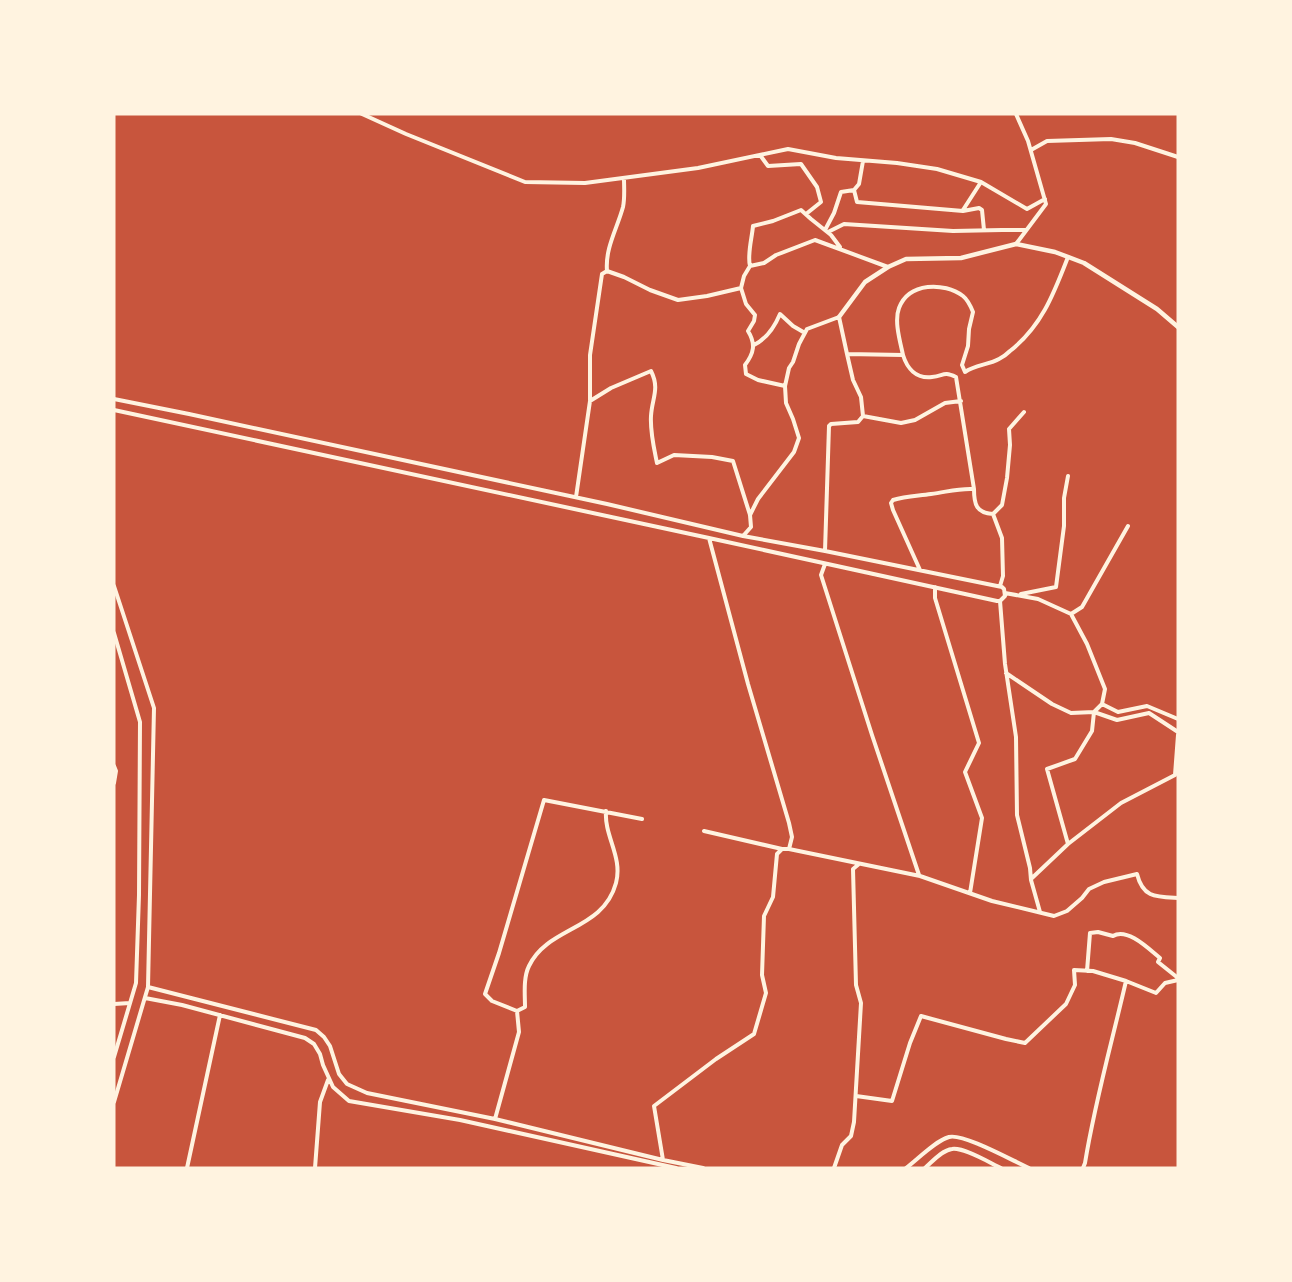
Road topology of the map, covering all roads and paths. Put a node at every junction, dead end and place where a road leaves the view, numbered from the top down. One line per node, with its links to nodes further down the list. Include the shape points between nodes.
1 (362, 114): 7 (street, via 525,182 585,183)
2 (1016, 114): 3 (street)
3 (1031, 150): 5 (street, via 1047,141 1111,139); 10 (street)
4 (760, 155): 6 (street, via 788,148); 7 (street); 12 (street, via 768,166 801,164 818,187 821,202)
5 (1178, 157)
6 (863, 161): 8 (street, via 917,165); 9 (street)
7 (624, 178): 21 (street, via 624,204 611,239 606,260)
8 (981, 182): 10 (street, via 1027,209); 11 (street)
9 (854, 190): 11 (street, via 857,202); 14 (street, via 841,192)
10 (1045, 199): 15 (street, via 1046,204)
11 (963, 211): 13 (street, via 982,210)
12 (806, 214): 14 (street); 19 (street, via 801,210 753,226)
13 (984, 230): 14 (street, via 844,224); 15 (street)
14 (827, 231): 17 (street)
15 (1026, 231): 16 (street)
16 (1017, 244): 18 (street); 20 (street, via 961,258 906,259)
17 (841, 248): 19 (street, via 815,240); 20 (street)
18 (1068, 257): 24 (street, via 1157,309); 28 (street, via 1034,328 999,360 964,372 962,365 973,312 964,297 945,287 923,286 910,292 899,308 897,327)
19 (750, 266): 22 (street)
20 (888, 267): 23 (street, via 865,282)
21 (608, 271): 22 (street, via 678,300); 31 (street, via 602,274 590,355)
22 (741, 288): 26 (street, via 755,315 748,331)
23 (839, 317): 25 (street); 27 (street)
24 (1178, 327)
25 (805, 333): 26 (street, via 780,314 762,341); 29 (street)
26 (754, 345): 29 (street, via 745,365 746,374)
27 (848, 354): 28 (street); 35 (street)
28 (903, 355): 32 (street, via 906,365 917,375 956,377)
29 (785, 386): 40 (street, via 786,403 799,438 794,452)
30 (114, 399): 38 (street)
31 (590, 401): 38 (street); 40 (street, via 651,371 657,381 651,417 657,463 674,455 733,461)
32 (961, 401): 35 (street, via 945,403 915,420 901,423); 37 (street)
33 (114, 410): 43 (street)
34 (1024, 412): 39 (street, via 1009,429 1002,505)
35 (863, 416): 44 (street, via 858,422 829,426)
36 (1068, 476): 51 (street, via 1056,587)
37 (974, 489): 39 (street, via 979,510); 46 (street, via 902,497 891,503)
38 (576, 497): 42 (street)
39 (993, 514): 48 (street, via 1002,538)
40 (750, 515): 42 (street, via 751,527)
41 (1128, 526): 53 (street, via 1082,607)
42 (743, 536): 44 (street)
43 (709, 537): 45 (street); 67 (street, via 789,823)
44 (825, 551): 46 (street)
45 (825, 564): 49 (street); 69 (street, via 821,575)
46 (920, 570): 48 (street)
47 (114, 586): 77 (street, via 154,708)
48 (1000, 586): 50 (street)
49 (935, 587): 52 (street); 71 (street, via 979,743 965,772 982,818)
50 (1005, 593): 51 (street); 52 (street)
51 (1017, 595): 53 (street, via 1038,599)
52 (1000, 601): 55 (street)
53 (1071, 614): 56 (street, via 1105,689)
54 (114, 633): 79 (street, via 140,722 136,983)
55 (1006, 673): 57 (street, via 1052,704 1071,712); 70 (street, via 1016,737 1017,815)
56 (1102, 704): 57 (street); 58 (street, via 1118,712 1147,706)
57 (1094, 712): 59 (street, via 1117,720 1149,713); 65 (street, via 1092,731 1075,759 1047,769)
58 (1178, 719)
59 (1178, 734): 65 (street, via 1175,775 1121,803)
60 (114, 766): 61 (street)
61 (114, 783)
62 (606, 811): 63 (street); 81 (street, via 605,822 619,870 608,902 593,918 543,946 528,967 525,1007); 81 (street, via 544,800 485,994)
63 (642, 819)
64 (704, 831): 66 (street)
65 (1068, 844): 70 (street)
66 (782, 849): 67 (street); 88 (street, via 777,854 773,897 764,916 762,975 766,993 754,1034 654,1106)
67 (789, 849): 68 (street)
68 (859, 864): 69 (street); 85 (street, via 853,869 856,986 861,1004)
69 (920, 876): 71 (street)
70 (1030, 880): 73 (street)
71 (969, 893): 73 (street)
72 (1178, 898): 73 (street, via 1149,894 1141,888 1137,874 1089,889 1067,911 1054,916)
73 (1040, 912)
74 (1087, 971): 75 (street, via 1090,933 1117,933 1127,934 1160,958 1158,962); 76 (street); 85 (street, via 1074,970 1075,985 1066,1004 1025,1043 921,1016 892,1101)
75 (1178, 979): 76 (street, via 1166,983 1156,993)
76 (1126, 981): 98 (street)
77 (148, 987): 78 (street); 87 (street, via 316,1030 330,1046 339,1074 347,1084 366,1093)
78 (145, 998): 82 (street); 86 (street)
79 (130, 1003): 80 (street); 83 (street)
80 (114, 1004)
81 (517, 1011): 87 (street, via 519,1032)
82 (220, 1015): 84 (street, via 305,1038 320,1054); 89 (street)
83 (114, 1057)
84 (328, 1080): 90 (street, via 320,1102); 91 (street, via 349,1101 460,1120)
85 (856, 1096): 93 (street, via 851,1136 842,1145)
86 (114, 1102)
87 (495, 1119): 88 (street)
88 (663, 1160): 92 (street)
89 (187, 1168)
90 (315, 1168)
91 (676, 1168)
92 (703, 1168)
93 (834, 1168)
94 (906, 1168): 97 (street, via 939,1142 955,1136)
95 (925, 1168): 96 (street, via 951,1149 961,1149)
96 (1001, 1168)
97 (1029, 1168)
98 (1083, 1168)

